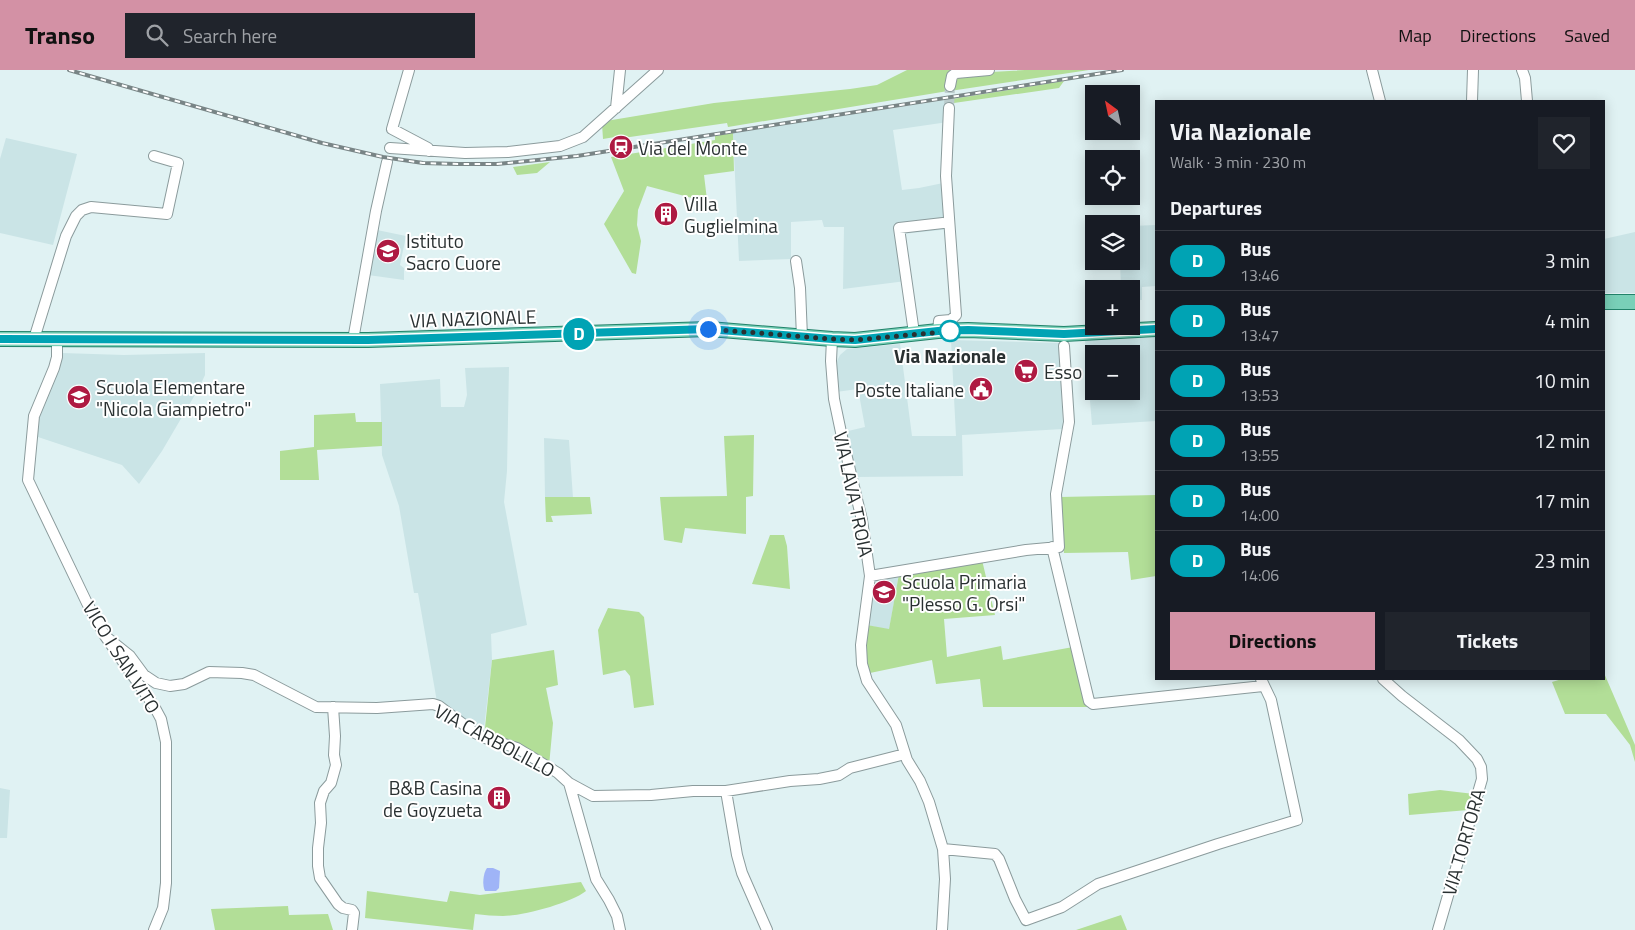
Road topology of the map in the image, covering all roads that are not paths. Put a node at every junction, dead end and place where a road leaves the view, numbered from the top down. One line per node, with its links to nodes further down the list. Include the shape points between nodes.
1 (409, 70): 15 (street, via 392,129)
2 (620, 70): 13 (street)
3 (658, 70): 13 (street)
4 (989, 70): 8 (street, via 956,73)
5 (1372, 70): 9 (street)
6 (1473, 70): 10 (street)
7 (1522, 70): 11 (street)
8 (950, 86)
9 (1380, 100)
10 (1472, 100)
11 (1527, 100)
12 (949, 108): 23 (street, via 946,176 956,315 951,320 939,321)
13 (612, 111): 15 (street, via 583,137 560,146 491,153)
14 (390, 148): 15 (street)
15 (430, 152)
16 (154, 156): 27 (street, via 178,163 167,214 91,207 82,210 66,236)
17 (387, 162): 30 (street)
18 (943, 222): 24 (street, via 899,228)
19 (796, 262): 25 (street)
20 (1605, 302): 21 (main road)
21 (1634, 303)
22 (1155, 330): 31 (main road, VIA NAZIONALE)
23 (938, 331): 24 (main road, VIA NAZIONALE); 31 (main road, VIA NAZIONALE, via 968,330)
24 (914, 334): 29 (main road, VIA NAZIONALE)
25 (802, 337): 29 (main road, VIA NAZIONALE); 30 (main road, VIA NAZIONALE, via 708,329)
26 (0, 339): 27 (main road, VIA NAZIONALE)
27 (34, 339): 28 (main road, VIA NAZIONALE)
28 (58, 339): 30 (main road, VIA NAZIONALE); 34 (street, VICO I SAN VITO, via 54,368 34,416 28,480)
29 (832, 339): 33 (street, VIA LAVA TROIA, via 834,399 862,520)
30 (354, 340)
31 (1064, 341): 32 (street, via 1069,422 1056,494 1059,546)
32 (1052, 547): 33 (street); 36 (street, via 1089,701 1093,704)
33 (870, 576): 38 (street, VIA LAVA TROIA, via 861,646 862,664 867,681 896,725)
34 (105, 636): 37 (street, VIA CARBOLILLO, via 156,683 184,684 209,672 242,673 254,675 316,707); 42 (street, VICO I SAN VITO, via 154,706 161,719 166,742 166,883)
35 (1383, 680): 47 (street, VIA TORTORA, via 1459,740 1481,767 1482,779)
36 (1262, 682): 41 (street, via 1271,700 1297,820 1098,884 1062,907 1026,920 995,854)
37 (333, 708): 39 (street, VIA CARBOLILLO, via 433,704 475,733 517,748); 43 (street, via 336,765 320,803 318,866 320,878 338,904 354,913)
38 (905, 754): 40 (street, VIA CARBOLILLO, via 850,768 839,775); 41 (street, VIA LAVA TROIA, via 929,802)
39 (570, 783): 40 (street, VIA CARBOLILLO, via 593,796); 44 (street, via 596,879 610,900)
40 (726, 792): 45 (street, via 742,873)
41 (943, 849): 46 (street, VIA LAVA TROIA)
42 (154, 930)
43 (352, 930)
44 (620, 930)
45 (768, 930)
46 (942, 930)
47 (1438, 930)

